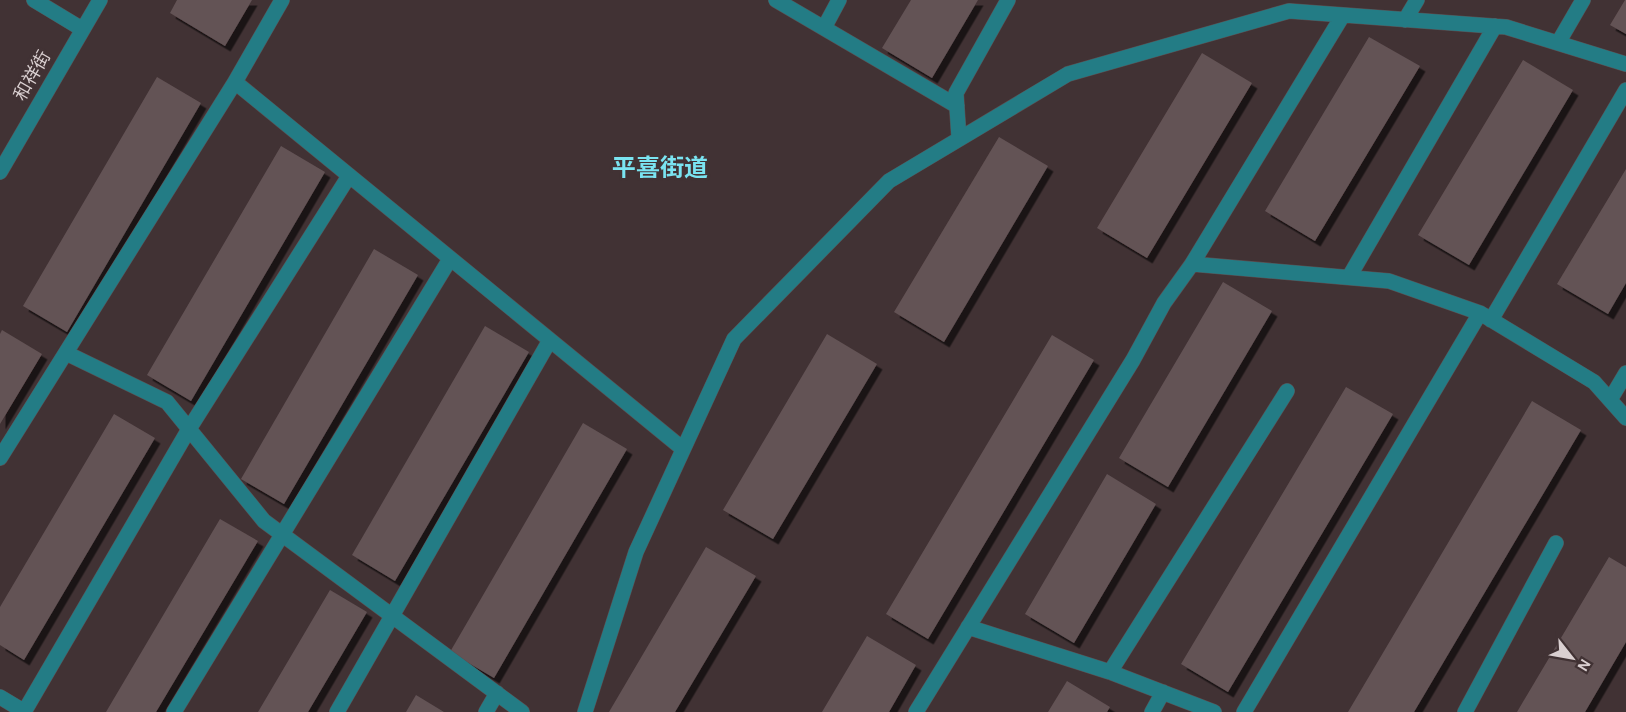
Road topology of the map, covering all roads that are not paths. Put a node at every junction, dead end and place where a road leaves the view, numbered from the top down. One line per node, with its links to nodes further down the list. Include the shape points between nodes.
1 (34, 0): 14 (street)
2 (99, 0): 14 (street, 和祥街)
3 (282, 0): 17 (street)
4 (776, 0): 13 (street)
5 (839, 0): 13 (street)
6 (1008, 0): 19 (street, via 957,93)
7 (1417, 0): 11 (street)
8 (1583, 0): 15 (street)
9 (1285, 5): 10 (street); 20 (street, via 1068,75)
10 (1343, 15): 11 (street); 24 (street)
11 (1405, 20): 12 (street)
12 (1495, 26): 15 (street); 25 (street)
13 (824, 28): 19 (street)
14 (82, 29): 21 (street, 和祥街)
15 (1558, 43): 16 (street)
16 (1626, 64)
17 (235, 82): 22 (street); 28 (street)
18 (1626, 90): 26 (street)
19 (957, 106): 20 (street)
20 (959, 139): 34 (street, via 889,181 734,339)
21 (0, 172)
22 (349, 176): 23 (street); 33 (street)
23 (450, 259): 27 (street); 36 (street)
24 (1192, 264): 25 (street); 39 (street, via 1164,303)
25 (1349, 277): 26 (street, via 1389,281)
26 (1486, 316): 31 (street, via 1594,382); 53 (street)
27 (550, 340): 34 (street); 38 (street)
28 (66, 353): 33 (street, via 167,402); 35 (street)
29 (1626, 373): 31 (street)
30 (1287, 391): 40 (street)
31 (1610, 400): 32 (street)
32 (1626, 418)
33 (189, 429): 36 (street, via 264,521); 44 (street)
34 (683, 449): 49 (street, via 636,552)
35 (0, 458)
36 (283, 535): 38 (street); 45 (street)
37 (1556, 543): 54 (street)
38 (393, 616): 42 (street); 46 (street)
39 (968, 627): 40 (street); 50 (street)
40 (1110, 672): 41 (street)
41 (1163, 692): 51 (street); 52 (street)
42 (497, 693): 47 (street); 48 (street)
43 (0, 697): 44 (street)
44 (24, 712)
45 (174, 712)
46 (337, 712)
47 (486, 712)
48 (522, 712)
49 (585, 712)
50 (916, 712)
51 (1152, 712)
52 (1214, 712)
53 (1244, 712)
54 (1466, 712)

